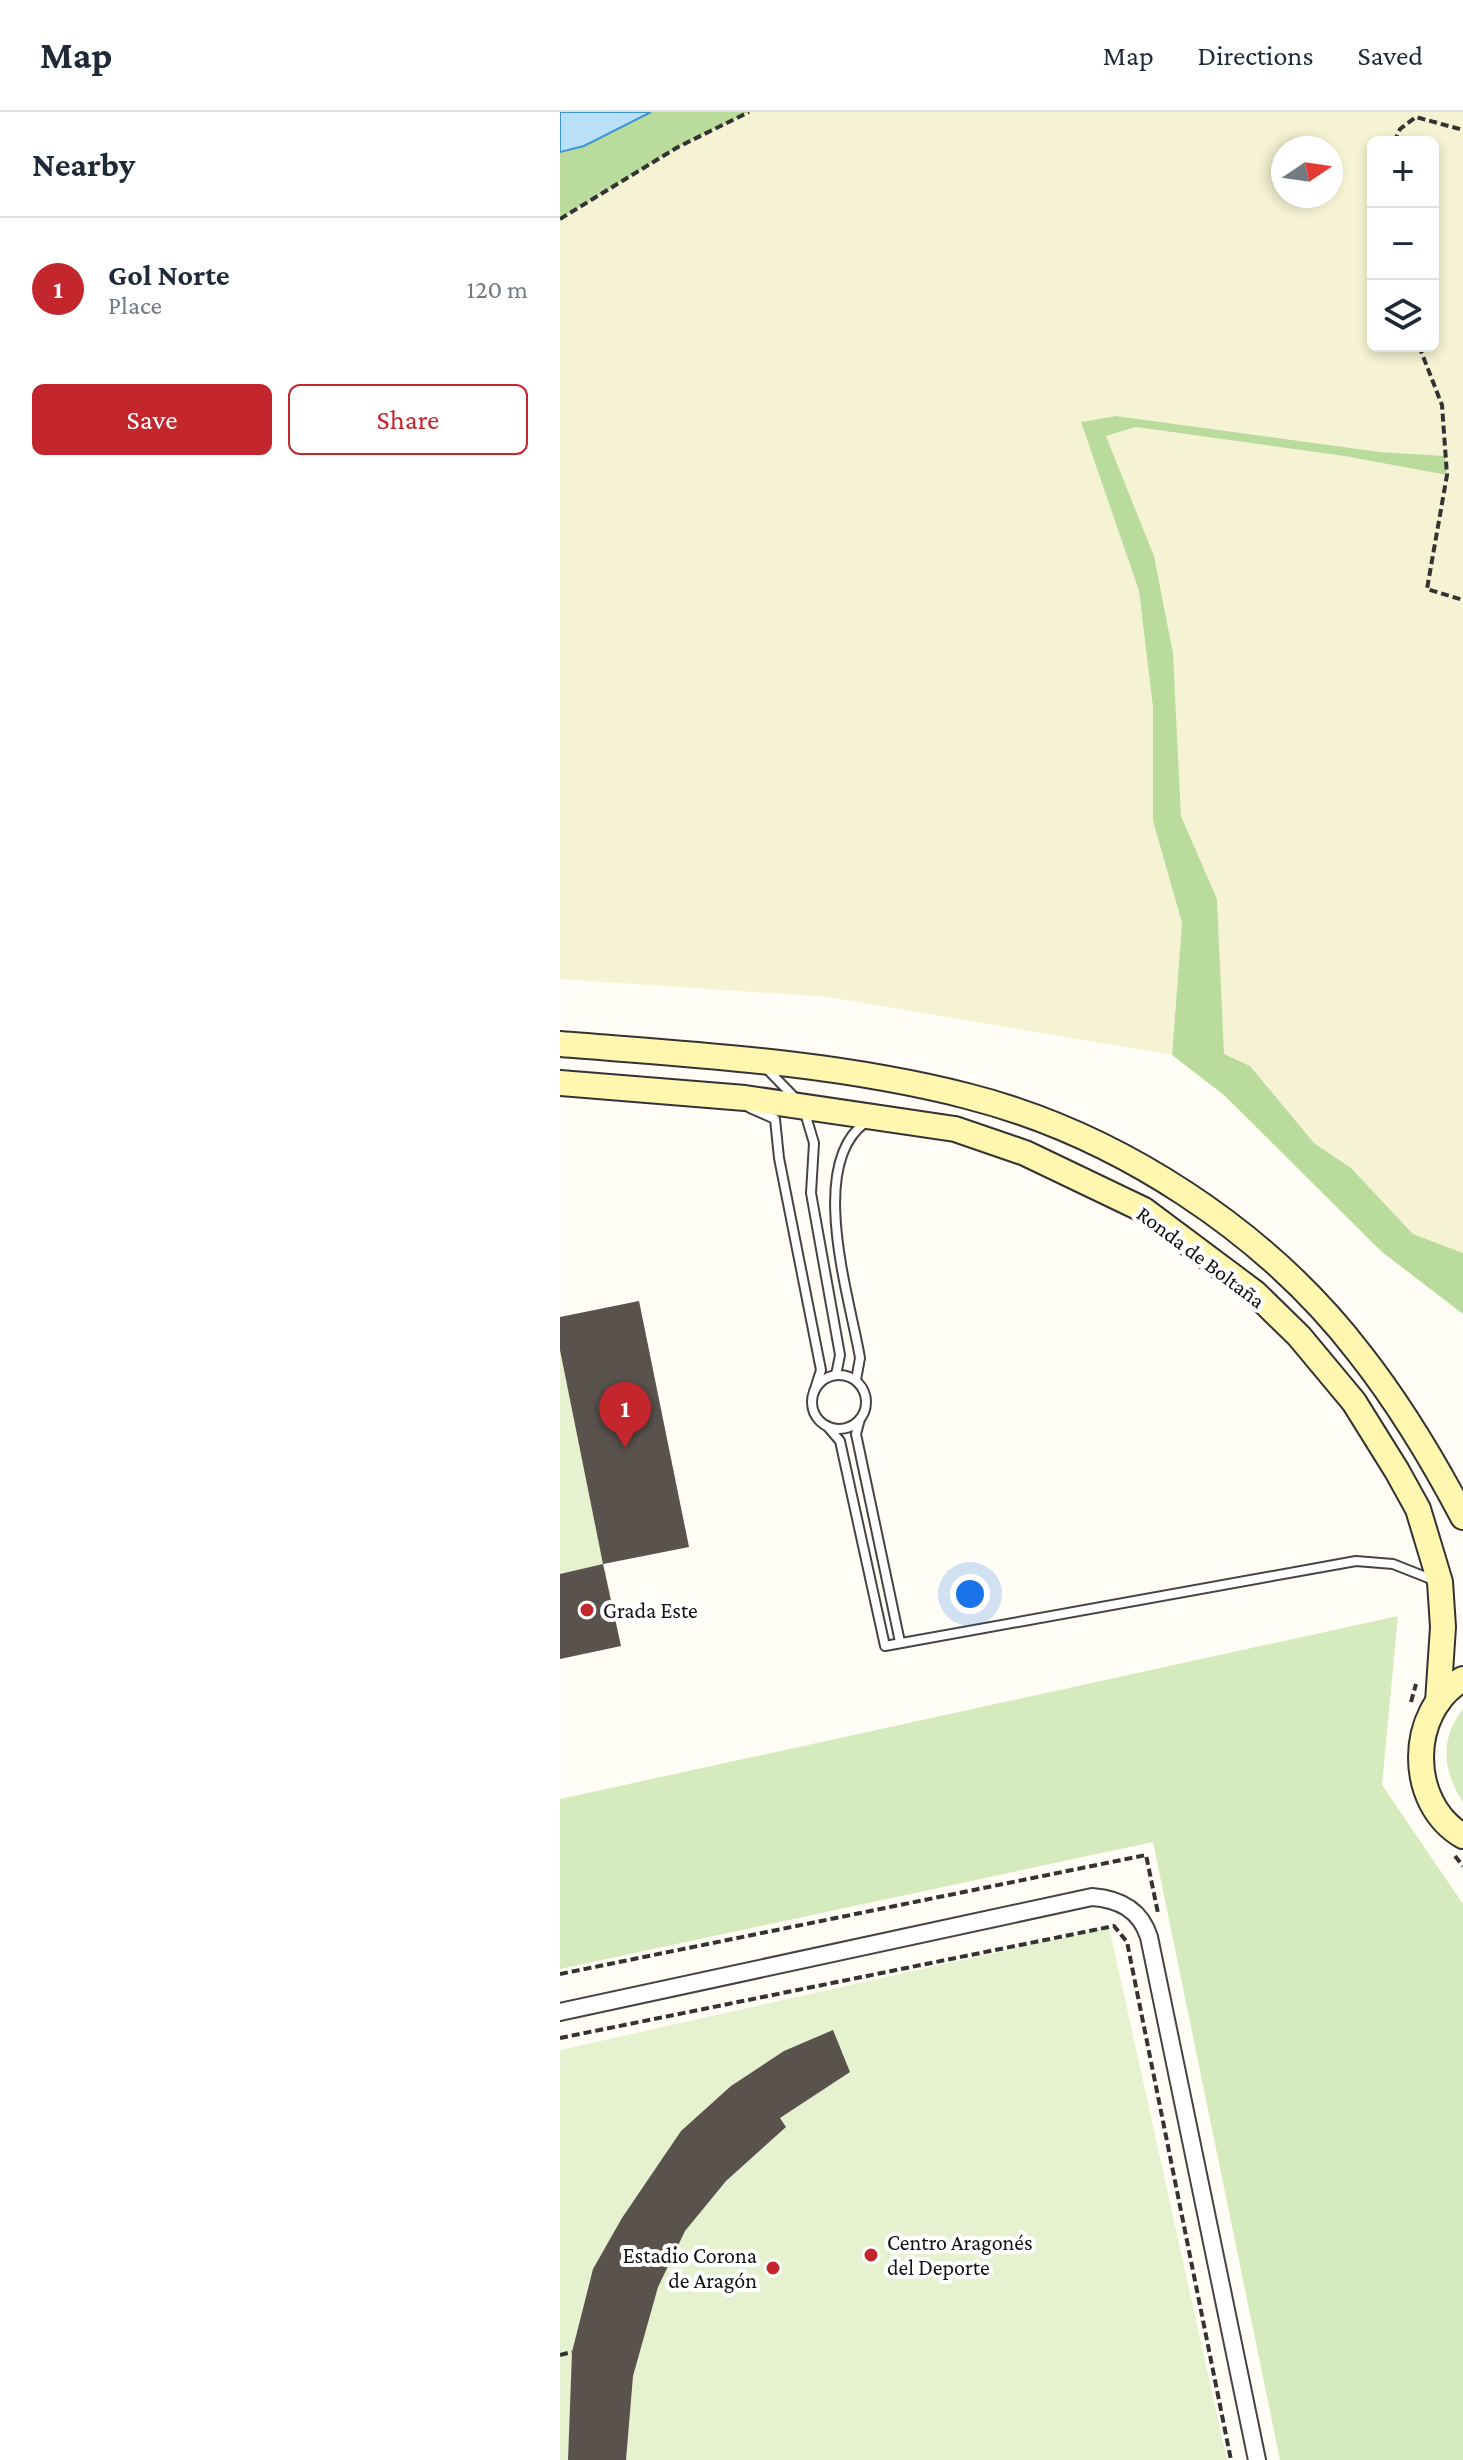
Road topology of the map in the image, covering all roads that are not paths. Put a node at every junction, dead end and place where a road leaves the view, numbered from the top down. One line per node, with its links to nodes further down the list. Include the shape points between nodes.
1 (560, 1044): 2 (main road, Ronda de Boltaña)
2 (753, 1060): 5 (lane, via 774,1074); 12 (main road, Ronda de Boltaña, via 895,1079 970,1097 1101,1146 1162,1180 1271,1261 1359,1351 1410,1422)
3 (560, 1083): 4 (main road, Ronda de Boltaña)
4 (720, 1096): 5 (main road, Ronda de Boltaña); 9 (lane, via 775,1119 821,1370)
5 (801, 1105): 6 (main road, Ronda de Boltaña); 7 (lane, via 813,1134 811,1193 840,1355)
6 (884, 1115): 8 (lane, via 858,1128 843,1152 833,1186 860,1358); 13 (main road, Ronda de Boltaña, via 955,1129 1052,1166 1144,1210 1255,1293 1354,1402 1418,1509)
7 (836, 1375): 8 (lane); 9 (lane)
8 (856, 1380): 10 (lane, via 867,1399)
9 (814, 1392): 11 (lane, via 813,1409)
10 (860, 1419): 11 (lane, via 845,1429); 14 (lane, via 856,1434)
11 (827, 1426): 14 (lane, via 840,1441 885,1646)
12 (1463, 1517)
13 (1440, 1582): 14 (lane, via 1393,1564 1356,1561); 16 (main road, Ronda de Boltaña)
14 (900, 1642)
15 (1463, 1679): 16 (main road, Ronda de Boltaña)
16 (1438, 1702): 17 (main road, Ronda de Boltaña, via 1425,1727 1420,1756 1424,1785 1436,1811)
17 (1461, 1836)
18 (560, 2012): 19 (street, via 1092,1897 1130,1907 1149,1937)
19 (1257, 2460)

